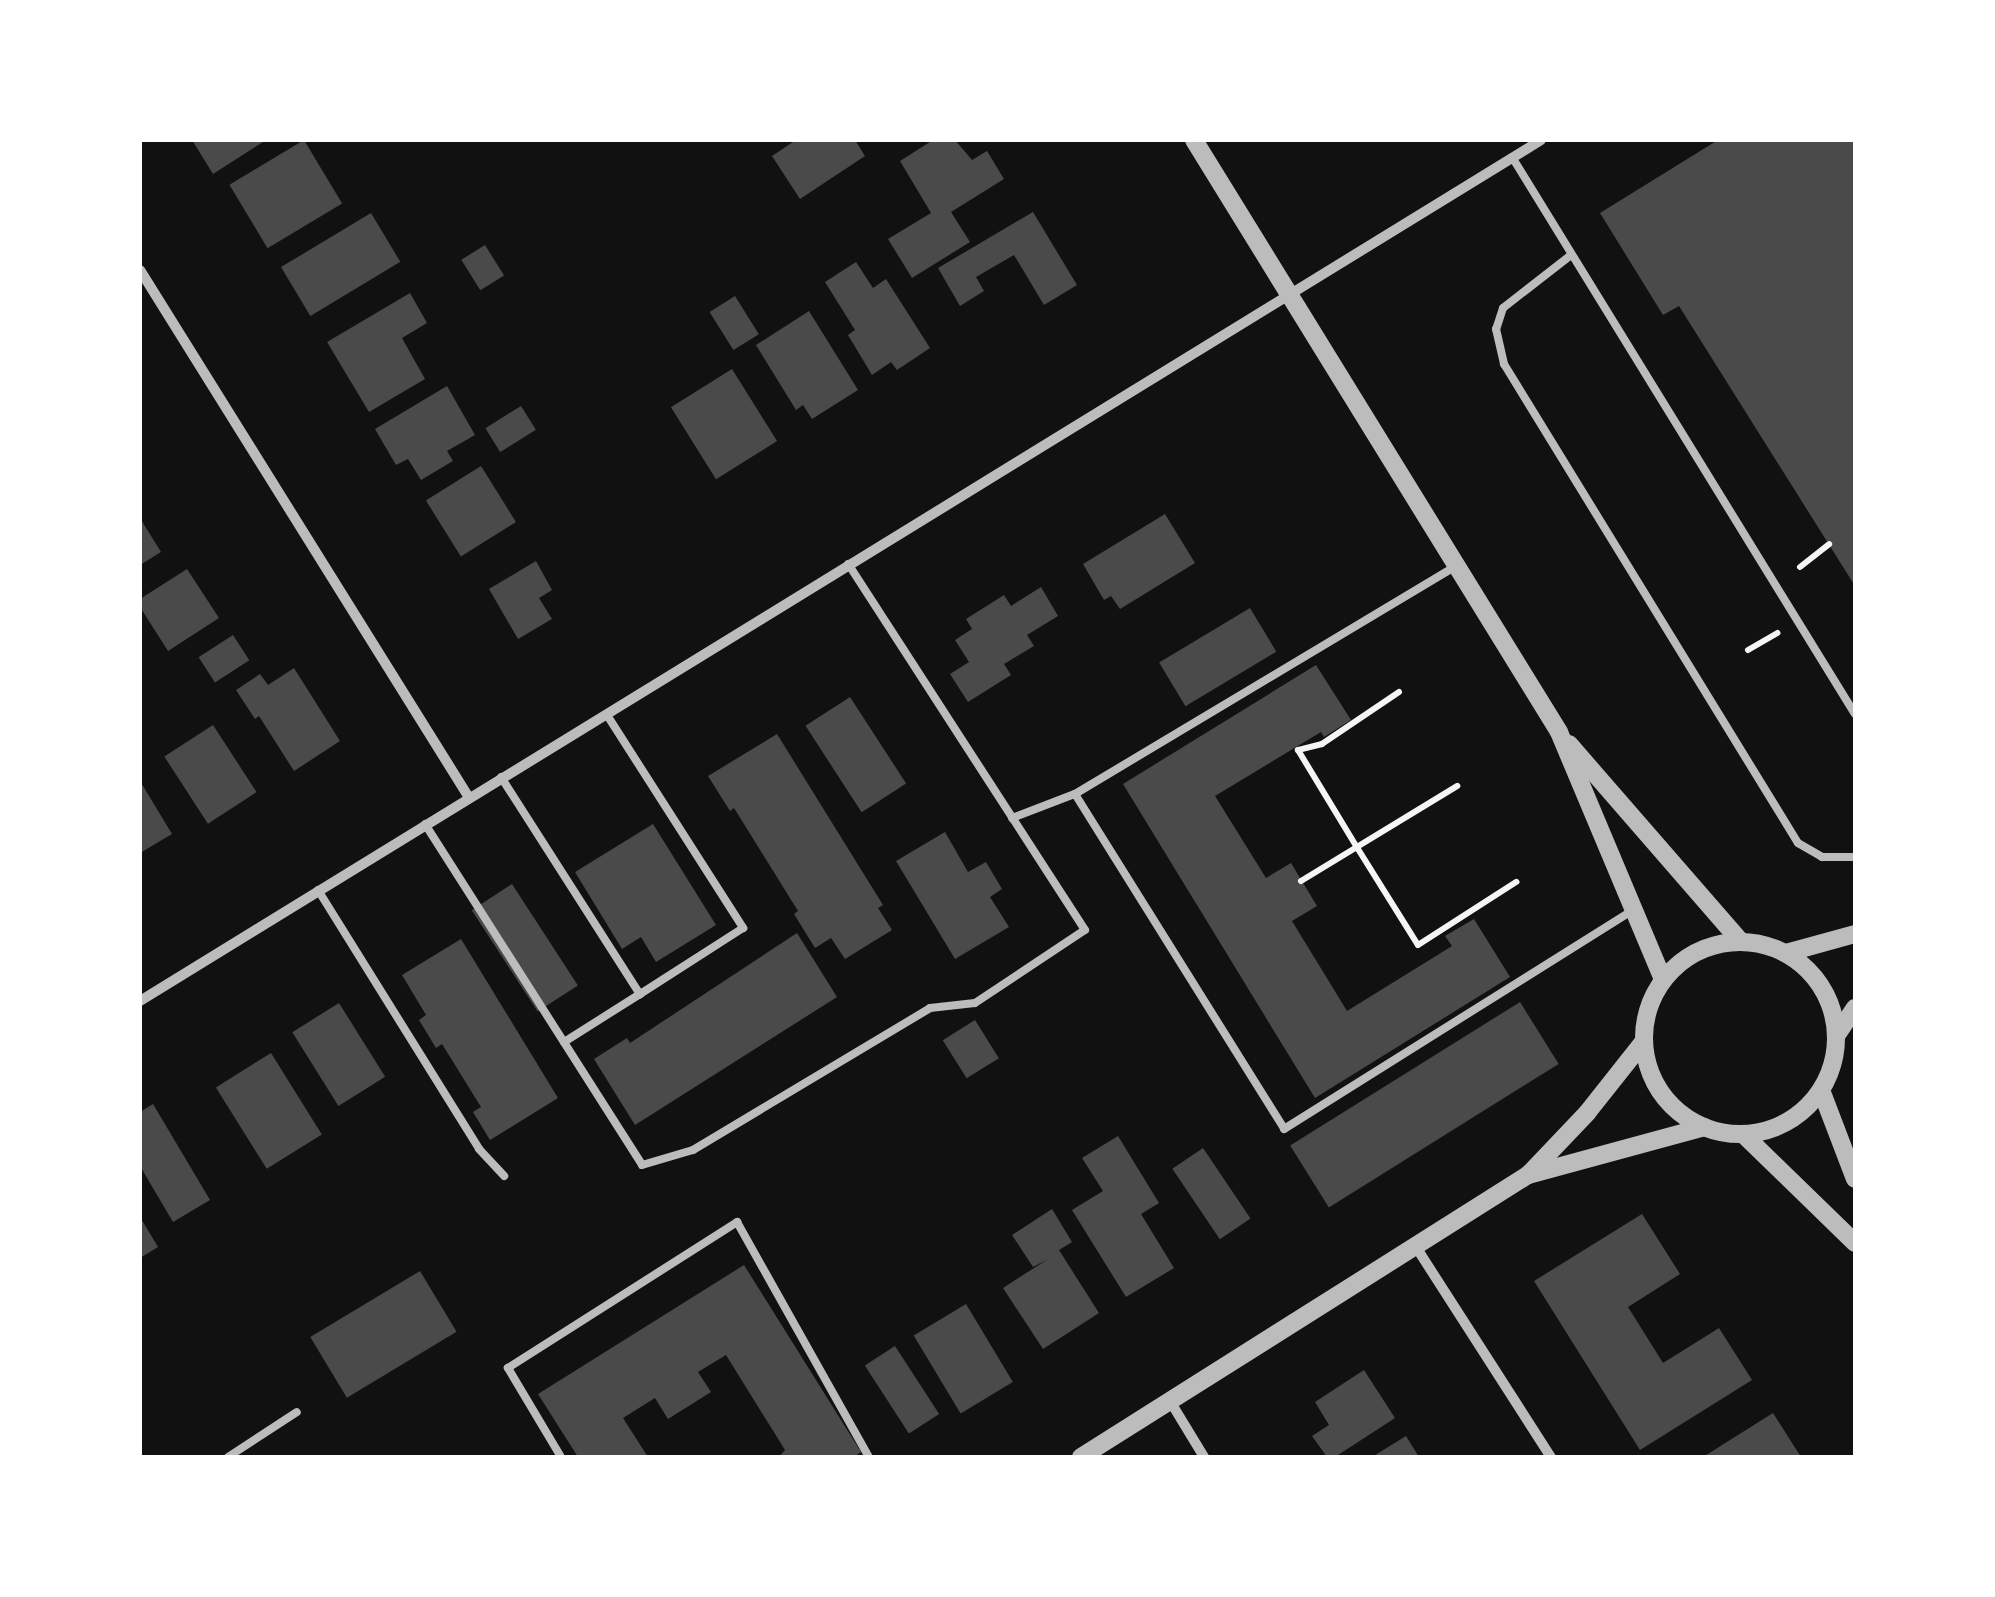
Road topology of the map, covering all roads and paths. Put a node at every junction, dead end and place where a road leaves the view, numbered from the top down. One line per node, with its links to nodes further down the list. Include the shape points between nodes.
1 (1194, 140): 6 (street)
2 (1540, 140): 3 (street)
3 (1512, 158): 4 (lane); 6 (street)
4 (1571, 255): 11 (lane); 24 (lane, via 1504,308 1496,329 1504,364 1798,843 1822,857)
5 (140, 270): 20 (street)
6 (1289, 295): 8 (street); 9 (street)
7 (1828, 544): 10 (path)
8 (848, 564): 14 (street); 21 (lane)
9 (1457, 565): 16 (street); 19 (lane)
10 (1800, 567)
11 (1797, 620): 12 (path); 15 (lane)
12 (1748, 650)
13 (1399, 692): 23 (path, via 1322,744 1298,750)
14 (607, 714): 17 (street); 33 (lane, via 743,928)
15 (1855, 714)
16 (1559, 732): 28 (street); 30 (street)
17 (501, 776): 20 (street); 33 (lane)
18 (1457, 786): 23 (path)
19 (1076, 794): 21 (lane); 28 (lane, via 1284,1129)
20 (468, 796): 22 (street)
21 (1012, 818): 38 (lane, via 1085,930 975,1003 930,1008 693,1150 642,1165)
22 (425, 824): 27 (street); 38 (lane)
23 (1358, 848): 25 (path); 26 (path, via 1418,945)
24 (1855, 858)
25 (1301, 881)
26 (1516, 882)
27 (318, 890): 34 (street); 44 (lane, via 479,1148)
28 (1634, 910): 32 (street)
29 (1855, 934): 31 (street)
30 (1740, 942): 31 (street); 32 (street, via 1691,954)
31 (1786, 954): 36 (street, via 1823,989)
32 (1664, 979): 37 (street, via 1646,1017)
33 (640, 994): 38 (lane)
34 (140, 1001)
35 (1855, 1008): 36 (street)
36 (1836, 1036): 39 (street)
37 (1644, 1041): 40 (street, via 1651,1074 1666,1098); 43 (street)
38 (564, 1042)
39 (1821, 1090): 41 (street, via 1792,1118); 42 (street)
40 (1704, 1127): 41 (street); 43 (street)
41 (1743, 1134): 46 (street)
42 (1851, 1156): 45 (street)
43 (1528, 1175): 47 (street)
44 (504, 1176)
45 (1855, 1179)
46 (1855, 1243)
47 (1416, 1248): 48 (street); 55 (street)
48 (1170, 1402): 53 (street); 54 (street)
49 (297, 1412): 50 (lane)
50 (228, 1457)
51 (561, 1457): 52 (lane, via 508,1368 737,1222)
52 (869, 1457)
53 (1081, 1457)
54 (1204, 1457)
55 (1551, 1457)

